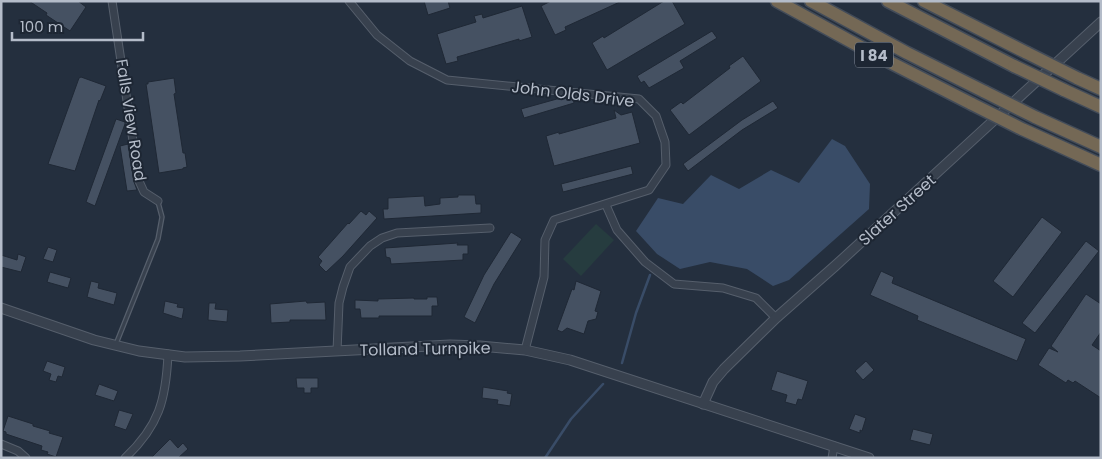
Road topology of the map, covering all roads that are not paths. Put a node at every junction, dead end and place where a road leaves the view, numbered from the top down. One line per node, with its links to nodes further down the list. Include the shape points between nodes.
1 (112, 1): 12 (street, Falls View Road, via 139,181 146,193)
2 (349, 1): 13 (street, John Olds Drive, via 377,35 410,61 447,80 639,98 656,116 664,142 666,166 649,190)
3 (777, 1): 11 (highway, I 84, bridge, via 972,104)
4 (811, 1): 10 (highway, bridge, via 899,49)
5 (888, 1): 9 (highway, bridge)
6 (924, 1): 8 (highway, bridge)
7 (1101, 22): 16 (street, Slater Street)
8 (1101, 89)
9 (1101, 107)
10 (1101, 147)
11 (1101, 165)
12 (158, 201): 17 (lane, via 162,216 158,239)
13 (606, 205): 16 (street, via 617,230 645,262 674,284 723,288 756,298); 18 (street, John Olds Drive, via 554,220 545,240 544,277)
14 (490, 228): 19 (street, via 397,233 370,246 350,267 343,287)
15 (1, 308): 17 (street, Tolland Turnpike)
16 (776, 318): 21 (street, Slater Street, via 724,369 713,382)
17 (115, 345): 20 (street, Tolland Turnpike)
18 (525, 350): 19 (street, Tolland Turnpike, via 450,345); 21 (street, Tolland Turnpike, via 570,360)
19 (337, 351): 20 (street, Tolland Turnpike, via 185,357)
20 (168, 354): 25 (street, via 160,411 145,438)
21 (703, 404): 23 (street, Tolland Turnpike)
22 (1, 444): 24 (street)
23 (834, 446): 26 (street); 27 (street, Tolland Turnpike)
24 (26, 458)
25 (126, 458)
26 (832, 458)
27 (870, 458)

